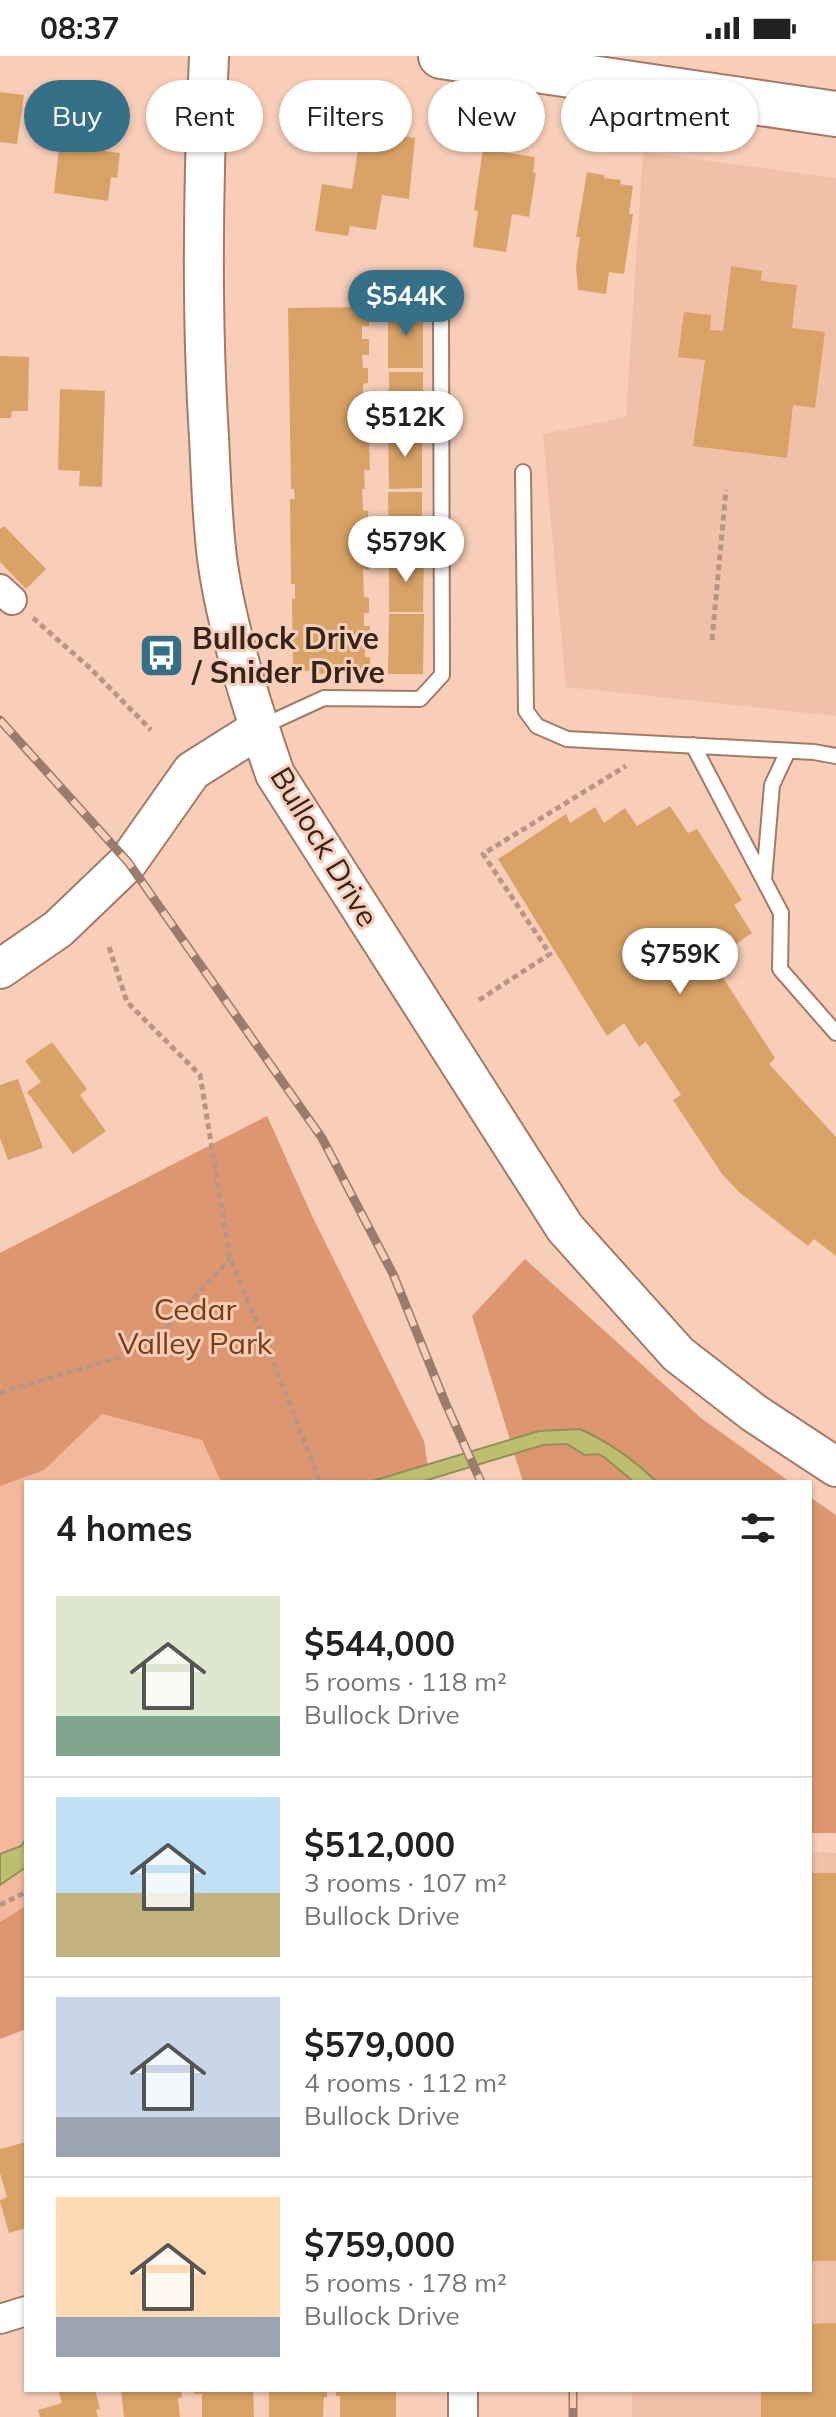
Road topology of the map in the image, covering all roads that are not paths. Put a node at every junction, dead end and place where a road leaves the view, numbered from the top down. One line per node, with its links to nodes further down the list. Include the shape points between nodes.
1 (209, 56): 6 (street, Bullock Drive, via 203,307 212,499 217,560)
2 (441, 56): 3 (main road)
3 (836, 114)
4 (441, 314): 6 (lane, via 442,675 420,699 324,698)
5 (523, 472): 7 (lane, via 526,711 537,726 567,739)
6 (260, 728): 11 (street, via 192,771 128,862 58,929); 13 (street, Bullock Drive, via 275,774 565,1228 678,1354)
7 (693, 745): 8 (lane); 10 (lane)
8 (788, 751): 9 (lane); 10 (lane, via 772,785)
9 (836, 756)
10 (764, 881): 12 (lane, via 781,913 780,969)
11 (0, 969)
12 (836, 1033)
13 (836, 1467)
14 (24, 2312): 15 (street)
15 (0, 2319)
16 (463, 2392): 17 (street)
17 (463, 2417)

